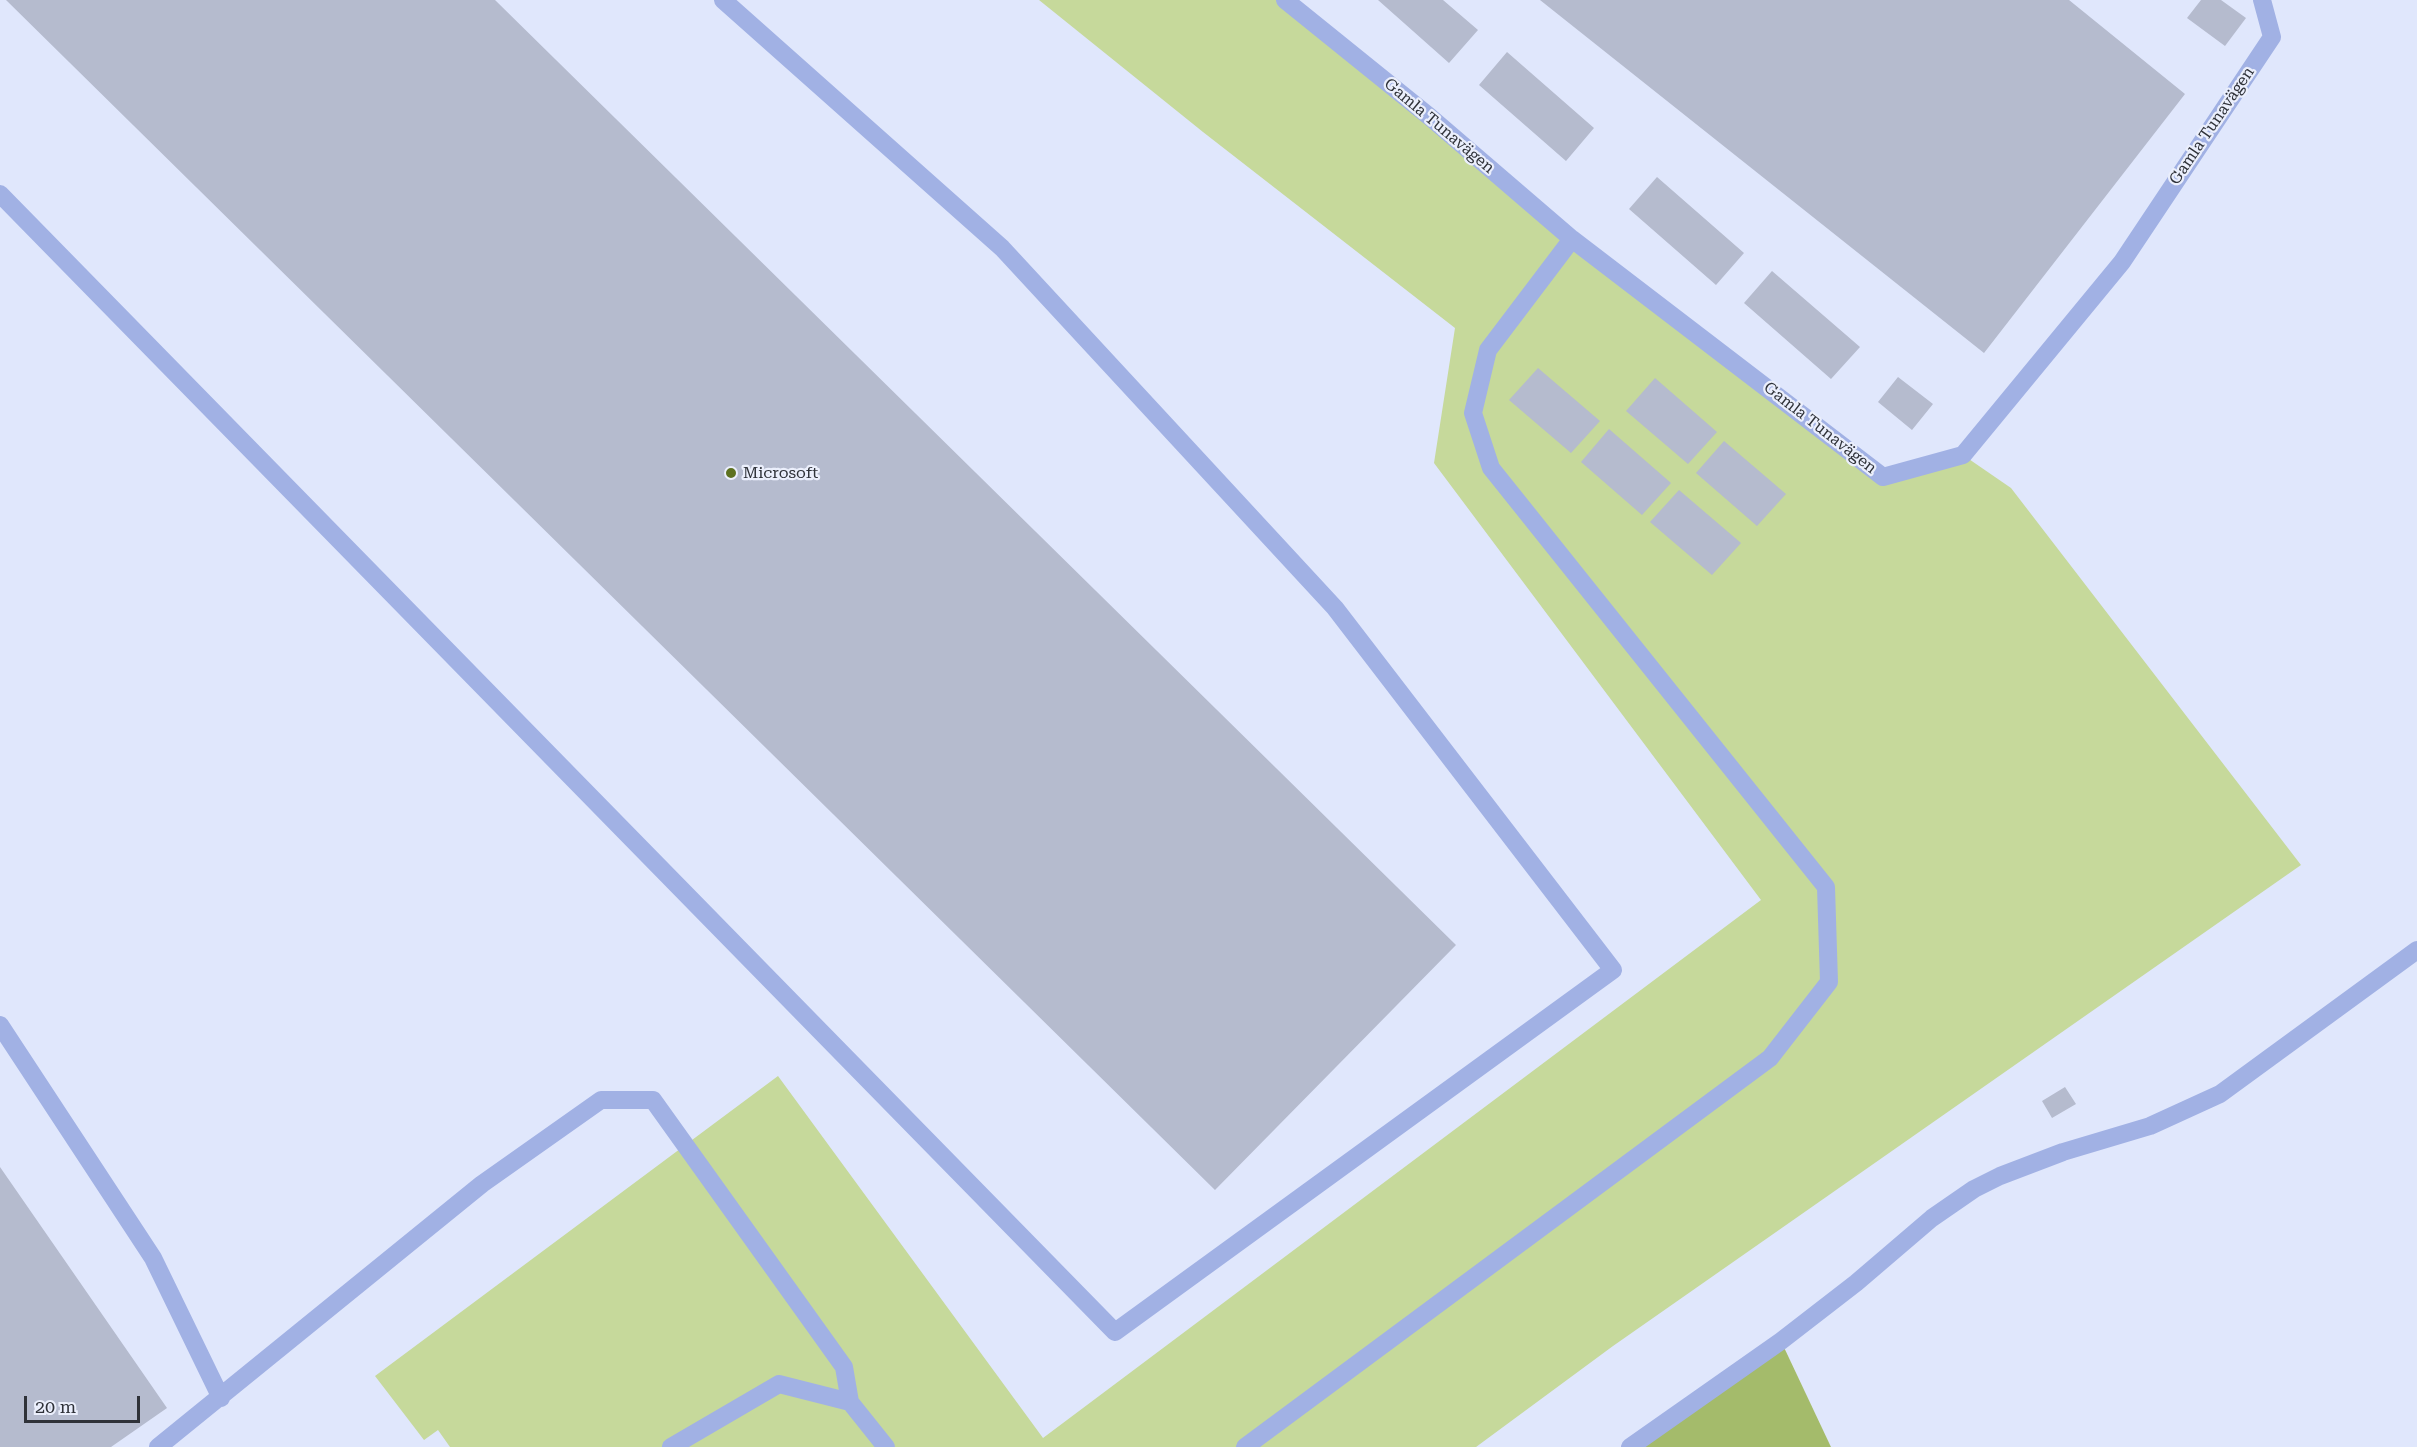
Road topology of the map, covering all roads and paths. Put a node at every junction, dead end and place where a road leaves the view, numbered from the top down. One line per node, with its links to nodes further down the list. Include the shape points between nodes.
1 (723, 0): 4 (lane, via 1002,248 1327,599 1613,970 1115,1332)
2 (1285, 0): 5 (lane, Gamla Tunavägen)
3 (2262, 0): 5 (lane, Gamla Tunavägen, via 2272,37 2122,262 1963,455 1883,477)
4 (0, 194)
5 (1572, 239): 13 (lane, via 1488,350 1473,413 1491,468 1826,887 1829,982 1770,1058)
6 (2417, 950): 14 (lane, via 2220,1094 2150,1126 2063,1152 1974,1189 1932,1218 1790,1334)
7 (0, 1025): 8 (lane, via 153,1258)
8 (221, 1398): 9 (lane, via 482,1184 601,1100 653,1100 844,1367); 10 (lane)
9 (850, 1402): 11 (lane, via 779,1384); 12 (lane)
10 (159, 1447)
11 (671, 1447)
12 (886, 1447)
13 (1245, 1447)
14 (1630, 1447)

